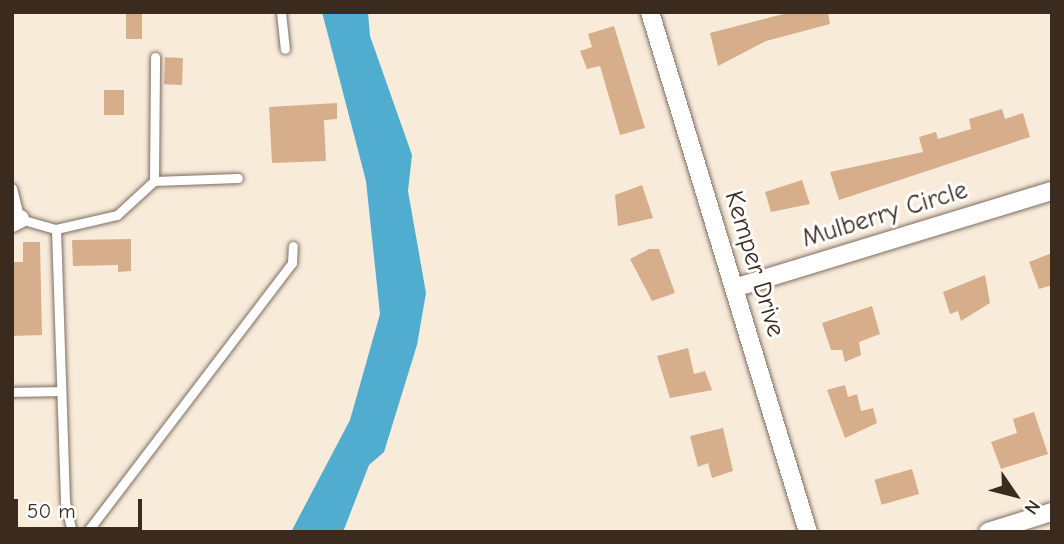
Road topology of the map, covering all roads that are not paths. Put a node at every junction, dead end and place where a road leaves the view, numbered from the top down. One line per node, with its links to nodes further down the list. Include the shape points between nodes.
1 (281, 12): 3 (lane)
2 (650, 12): 12 (street, Kemper Drive)
3 (285, 49)
4 (155, 57): 6 (lane)
5 (238, 178): 6 (lane)
6 (153, 181): 10 (lane, via 117,215)
7 (12, 188): 9 (lane)
8 (1052, 191): 12 (street, Mulberry Circle)
9 (16, 221): 10 (lane)
10 (56, 229): 13 (lane)
11 (293, 246): 17 (lane, via 292,263)
12 (734, 288): 18 (street, Kemper Drive)
13 (61, 391): 14 (lane); 16 (lane)
14 (12, 392)
15 (1052, 512): 19 (street)
16 (72, 532)
17 (87, 532)
18 (808, 532)
19 (988, 532)

